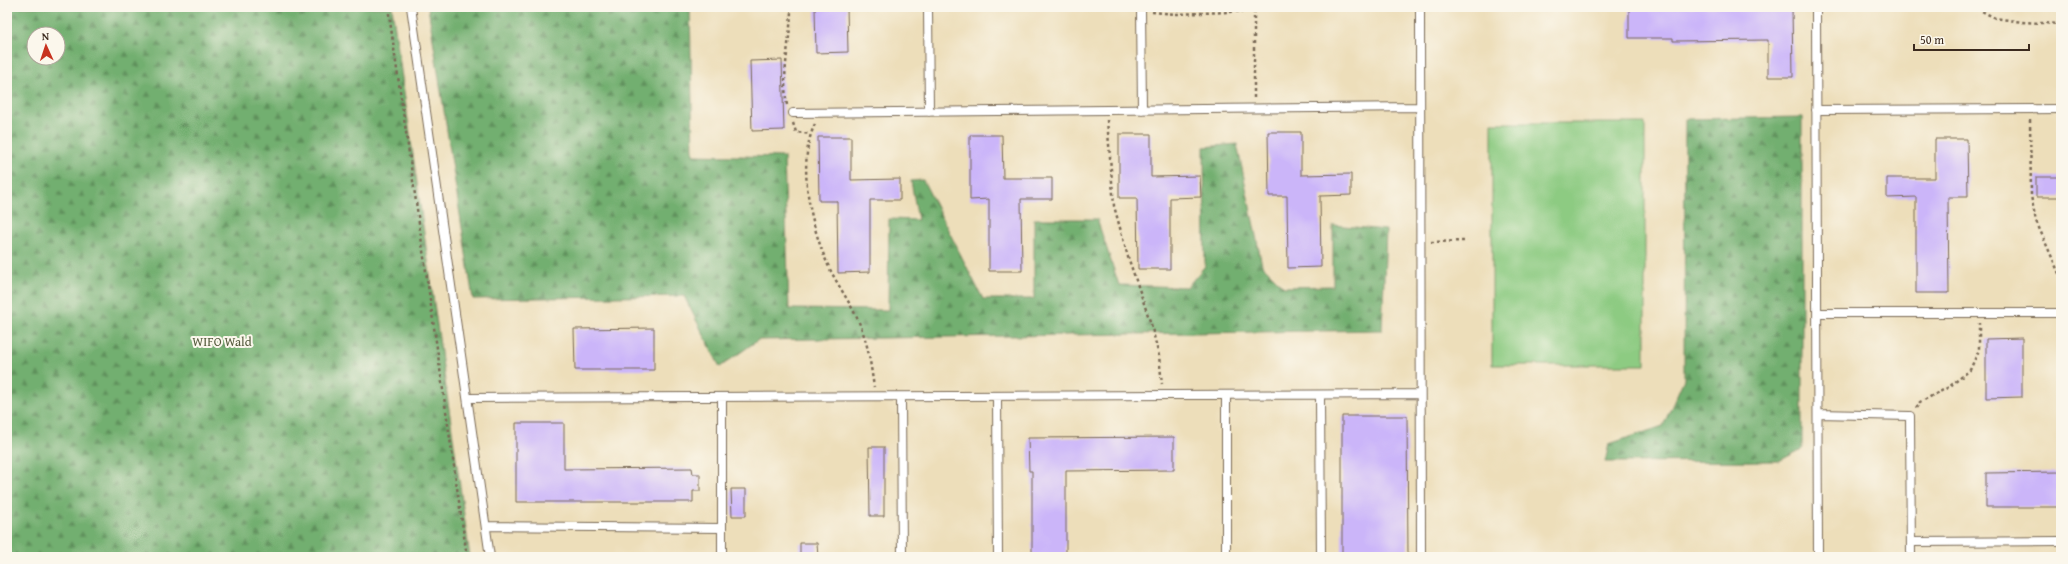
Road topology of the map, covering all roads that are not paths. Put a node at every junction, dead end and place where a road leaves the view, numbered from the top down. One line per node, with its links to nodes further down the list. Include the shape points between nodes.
1 (411, 7): 20 (lane)
2 (928, 7): 10 (lane)
3 (1420, 7): 6 (lane)
4 (1816, 7): 9 (lane)
5 (1141, 9): 8 (lane)
6 (1420, 107): 8 (lane); 14 (lane)
7 (2061, 109): 9 (lane)
8 (1142, 110): 10 (lane)
9 (1816, 110): 12 (lane)
10 (929, 112): 11 (lane)
11 (791, 113)
12 (1818, 313): 13 (lane); 21 (lane)
13 (2061, 313)
14 (1420, 394): 16 (lane); 32 (lane)
15 (1226, 395): 16 (lane); 17 (lane); 30 (lane)
16 (1320, 395): 31 (lane)
17 (997, 396): 19 (lane); 29 (lane)
18 (722, 397): 19 (lane); 20 (lane); 23 (lane)
19 (901, 397): 28 (lane)
20 (468, 398): 22 (lane)
21 (1818, 414): 25 (lane, via 1910,416); 33 (lane)
22 (486, 526): 23 (lane); 26 (lane)
23 (722, 528): 27 (lane)
24 (2061, 541): 25 (lane)
25 (1911, 542): 34 (lane)
26 (490, 557)
27 (722, 557)
28 (902, 557)
29 (998, 557)
30 (1226, 557)
31 (1321, 557)
32 (1421, 557)
33 (1818, 557)
34 (1911, 557)

